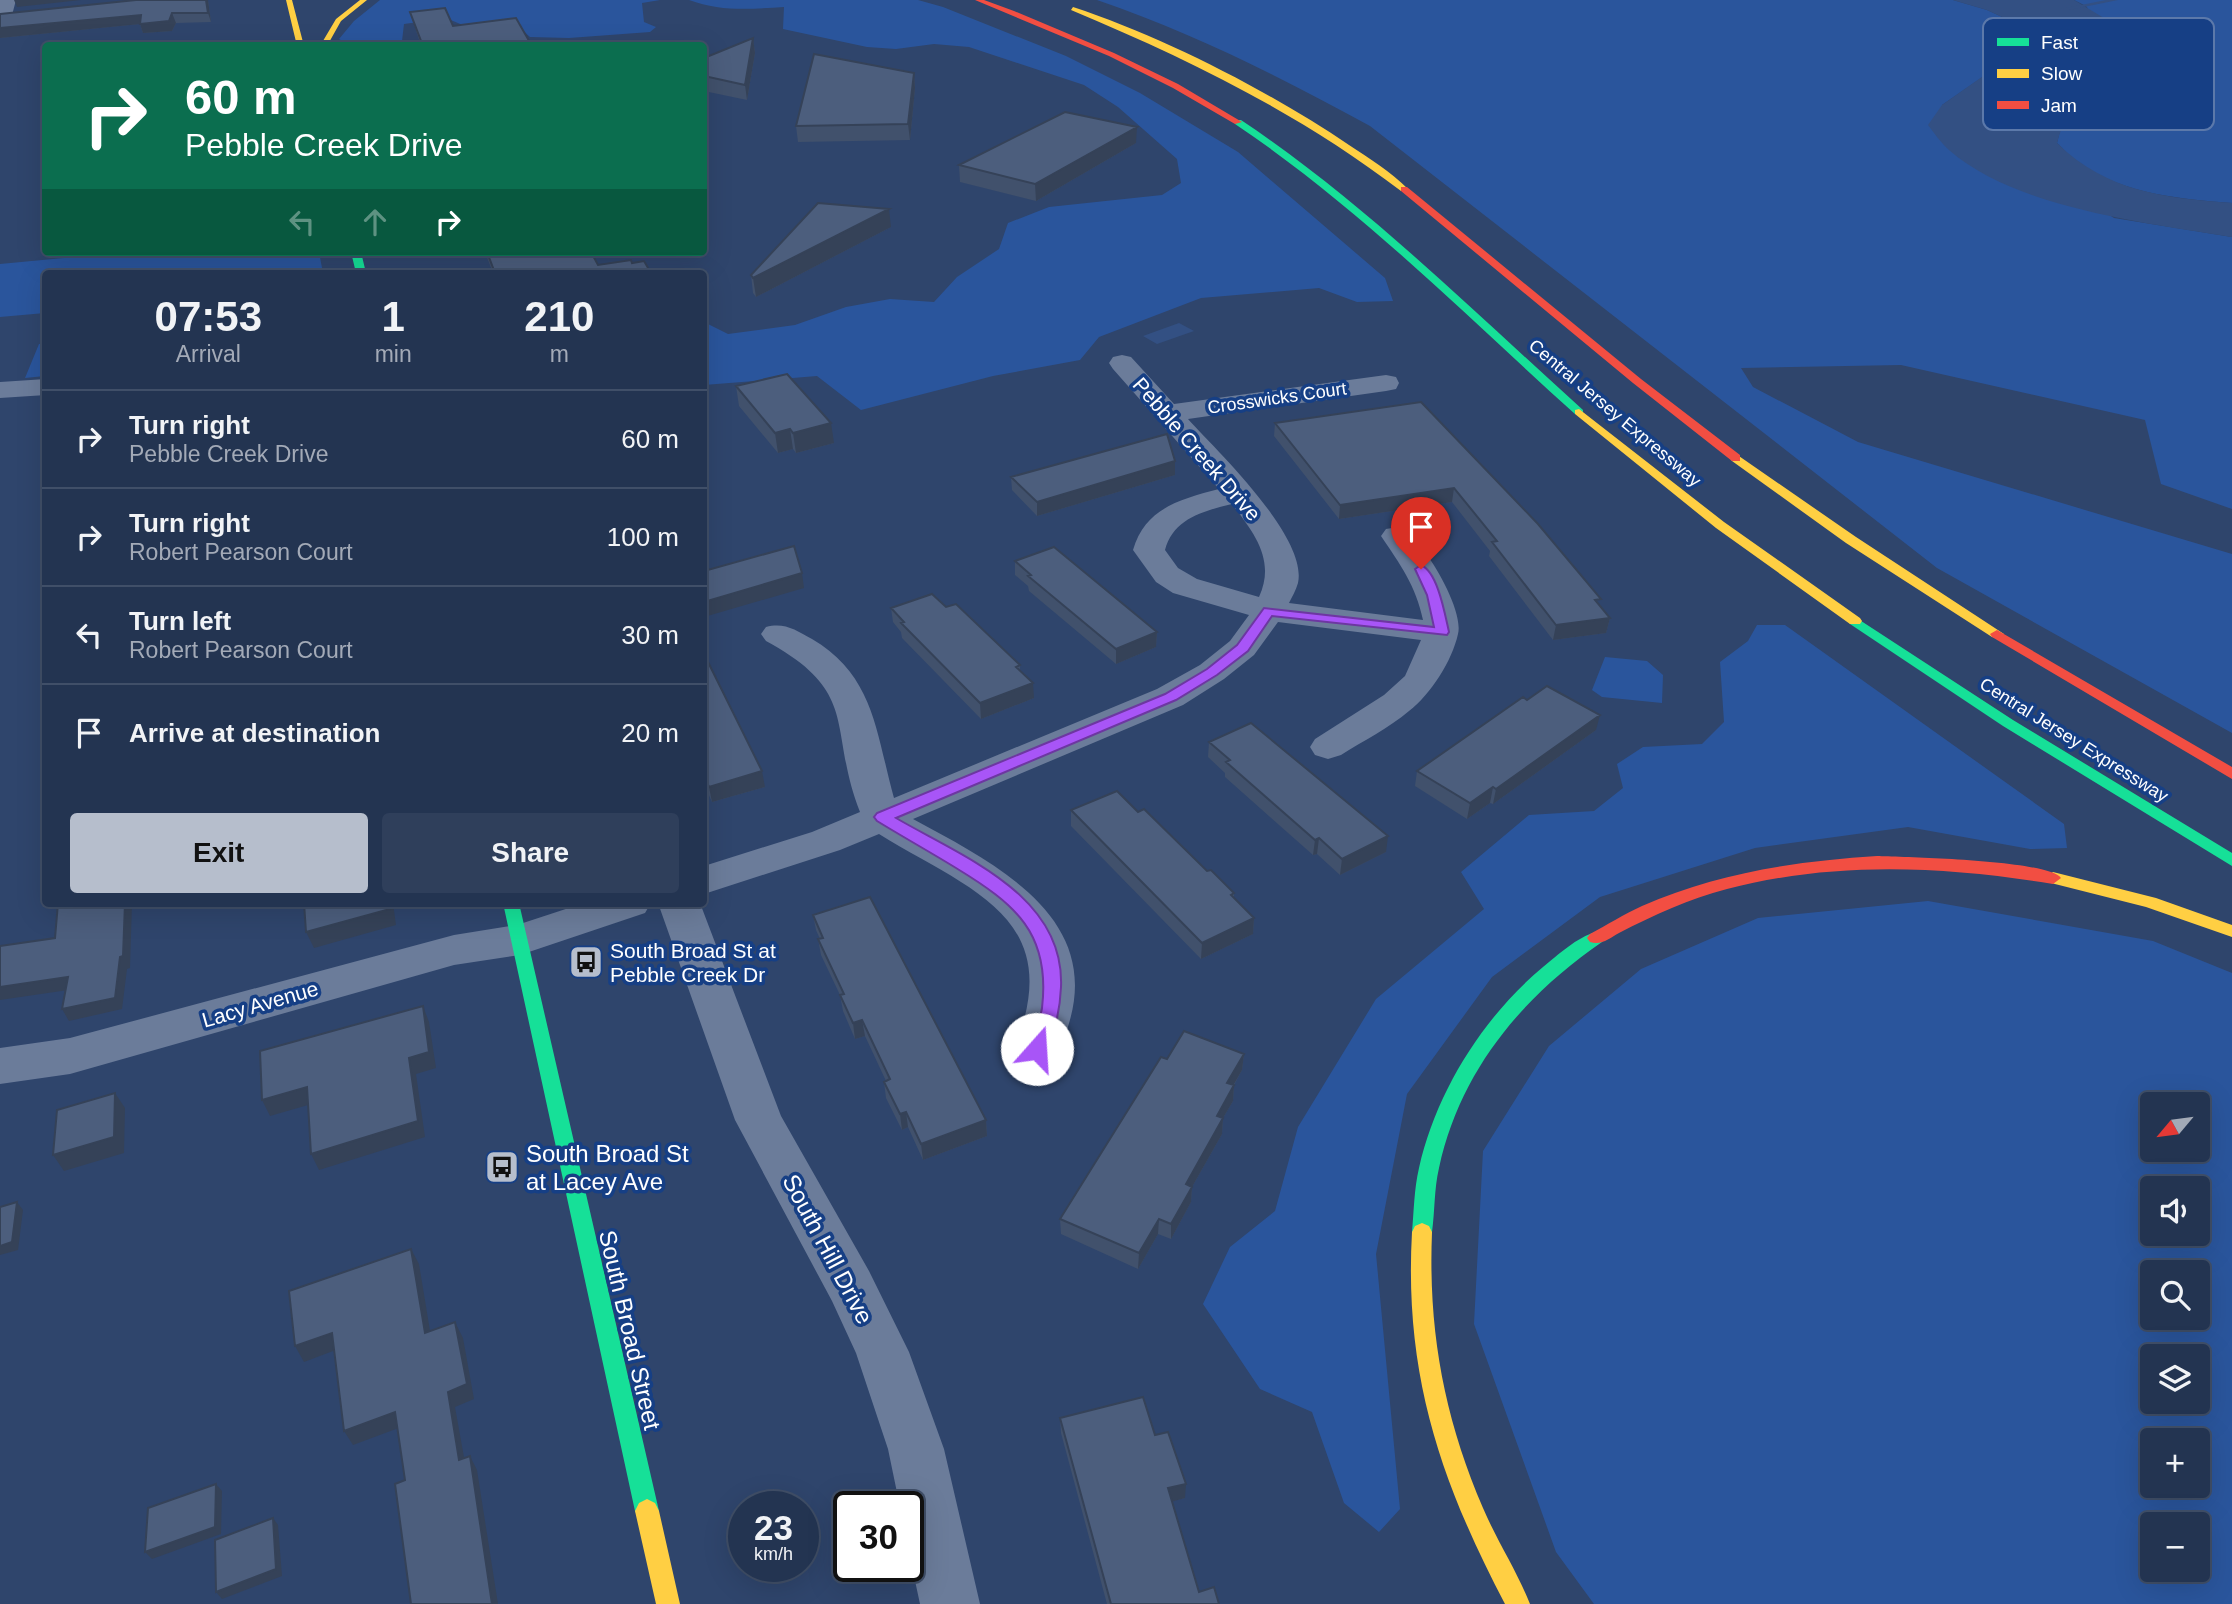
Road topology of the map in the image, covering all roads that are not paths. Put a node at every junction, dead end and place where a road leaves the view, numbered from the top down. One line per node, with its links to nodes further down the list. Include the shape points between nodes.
1 (289, 0): 5 (main road)
2 (364, 0): 6 (main road, via 338,20)
3 (978, 0): 20 (main road, Central Jersey Expressway, via 1102,48 1241,124 1331,189 1565,399 1651,472 1761,555 1919,664)
4 (1059, 3): 18 (main road, Central Jersey Expressway, via 1199,62 1346,146 1395,181 1643,387 1819,517 1976,621)
5 (300, 42)
6 (325, 42)
7 (1122, 363): 11 (street, Pebble Creek Drive)
8 (1386, 383): 11 (street, Crosswicks Court)
9 (42, 387): 10 (street)
10 (0, 390)
11 (1169, 413): 12 (street, Pebble Creek Drive)
12 (1238, 493): 14 (street, Pebble Creek Drive, via 1279,553 1282,582); 14 (street, via 1173,514 1150,537 1149,551 1167,575 1185,586)
13 (1397, 536): 15 (street, via 1434,595)
14 (1269, 611): 15 (street); 19 (street, Pebble Creek Drive, via 1242,648 1170,697)
15 (1442, 632): 17 (street, via 1420,680 1397,703)
16 (778, 634): 19 (street, via 829,666 846,689)
17 (1328, 747)
18 (2232, 774)
19 (883, 817): 21 (street, Pebble Creek Drive, via 826,841); 26 (street, via 1001,887 1043,935 1053,970 1051,1011)
20 (2232, 859)
21 (707, 879)
22 (605, 907): 24 (street)
23 (680, 907): 29 (street, South Hill Drive, via 759,1120 851,1287 881,1352 916,1449)
24 (516, 921): 27 (street, Lacy Avenue, via 454,950 70,1056); 28 (main road, South Broad Street)
25 (2232, 931): 30 (main road, via 2116,892 2033,874 1962,864 1821,865 1751,875 1686,892 1625,917 1578,946 1529,985 1488,1033 1458,1082 1434,1146 1419,1220 1419,1305 1431,1382 1459,1479)
26 (1037, 1049)
27 (0, 1066)
28 (668, 1604)
29 (950, 1604)
30 (1518, 1604)

